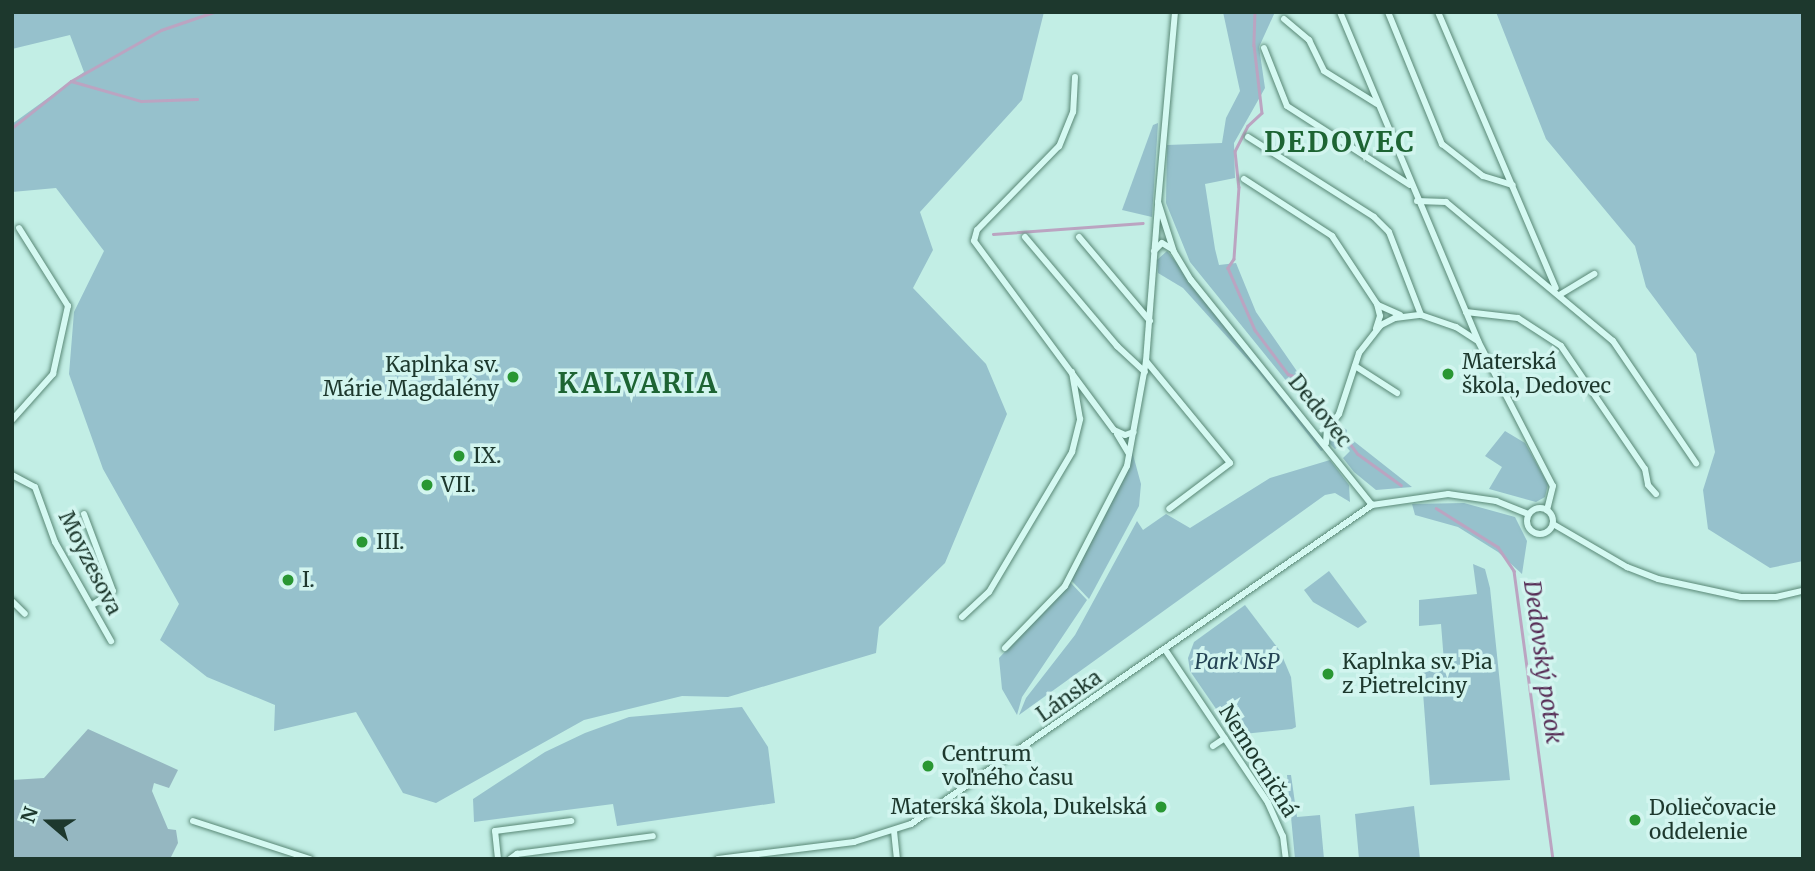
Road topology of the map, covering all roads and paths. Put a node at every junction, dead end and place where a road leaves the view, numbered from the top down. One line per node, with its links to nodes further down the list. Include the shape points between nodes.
1 (1175, 12): 14 (street, Dedovec)
2 (1340, 12): 8 (street)
3 (1388, 12): 11 (street, via 1442,144 1483,176)
4 (1438, 12): 11 (street)
5 (1284, 19): 8 (street, via 1309,40 1324,71)
6 (1264, 48): 12 (street, via 1287,106)
7 (1075, 77): 33 (street, via 1073,112 1059,146 974,238)
8 (1379, 105): 12 (street)
9 (1248, 136): 26 (street, via 1374,216 1389,232)
10 (1244, 179): 24 (street, via 1332,236)
11 (1513, 185): 20 (street)
12 (1412, 186): 13 (street)
13 (1418, 201): 21 (street, via 1446,202); 25 (street)
14 (1158, 202): 18 (street, Dedovec); 19 (street, Dedovec)
15 (19, 228): 36 (street, via 68,306 53,374)
16 (1025, 237): 34 (street, via 1117,346)
17 (1079, 237): 28 (street)
18 (1174, 252): 19 (street, via 1160,243); 39 (street, Dedovec, via 1191,280)
19 (1152, 256): 28 (street, Dedovec)
20 (1544, 260): 21 (street); 23 (street)
21 (1530, 268): 23 (street)
22 (1594, 274): 23 (street)
23 (1559, 292): 40 (street, via 1613,341)
24 (1377, 304): 27 (street); 29 (street, via 1380,316)
25 (1466, 312): 30 (street); 43 (street, via 1518,318 1561,346 1645,469 1648,485)
26 (1421, 315): 27 (street); 30 (street, via 1456,327)
27 (1405, 316): 29 (street)
28 (1150, 321): 31 (street, Dedovec)
29 (1375, 330): 32 (street, Dedovec)
30 (1478, 341): 46 (street, via 1553,486)
31 (1146, 361): 34 (street, Dedovec); 45 (street, via 1230,463)
32 (1355, 366): 35 (street); 39 (street, Dedovec, via 1336,419 1326,430)
33 (1072, 372): 37 (street); 54 (street, via 1080,419 1072,452 989,592)
34 (1145, 372): 38 (street, Dedovec)
35 (1397, 393)
36 (12, 420)
37 (1114, 430): 38 (street, via 1125,435); 41 (street, via 1127,448)
38 (1135, 432): 41 (street, Dedovec)
39 (1328, 448): 44 (street, Dedovec)
40 (1696, 463)
41 (1127, 466): 56 (street, Dedovec, via 1065,586)
42 (12, 475): 52 (street, Moyzesova, via 35,487 55,542)
43 (1656, 494)
44 (1372, 505): 48 (street, via 1448,494 1496,501); 57 (street, Lánska)
45 (1169, 509)
46 (1547, 510): 48 (street, via 1538,508); 49 (street)
47 (84, 514): 52 (street, via 113,591)
48 (1529, 514): 49 (street, via 1528,526 1535,533 1546,533)
49 (1553, 524): 50 (street, via 1643,574 1741,597)
50 (1803, 591)
51 (12, 601): 53 (street)
52 (92, 605): 55 (street, Moyzesova)
53 (25, 614)
54 (962, 617)
55 (111, 641)
56 (1005, 648)
57 (1166, 651): 58 (street, Nemocničná); 62 (street, Lánska, via 949,800)
58 (1225, 738): 59 (street); 69 (street, Nemocničná, via 1268,803 1283,836)
59 (1213, 747)
60 (193, 821): 64 (street)
61 (571, 821): 65 (street, via 495,831)
62 (894, 831): 67 (street, Lánska, via 854,842); 68 (street)
63 (653, 836): 66 (street, via 517,854)
64 (310, 859)
65 (498, 859)
66 (510, 859)
67 (718, 859)
68 (897, 859)
69 (1286, 859)

